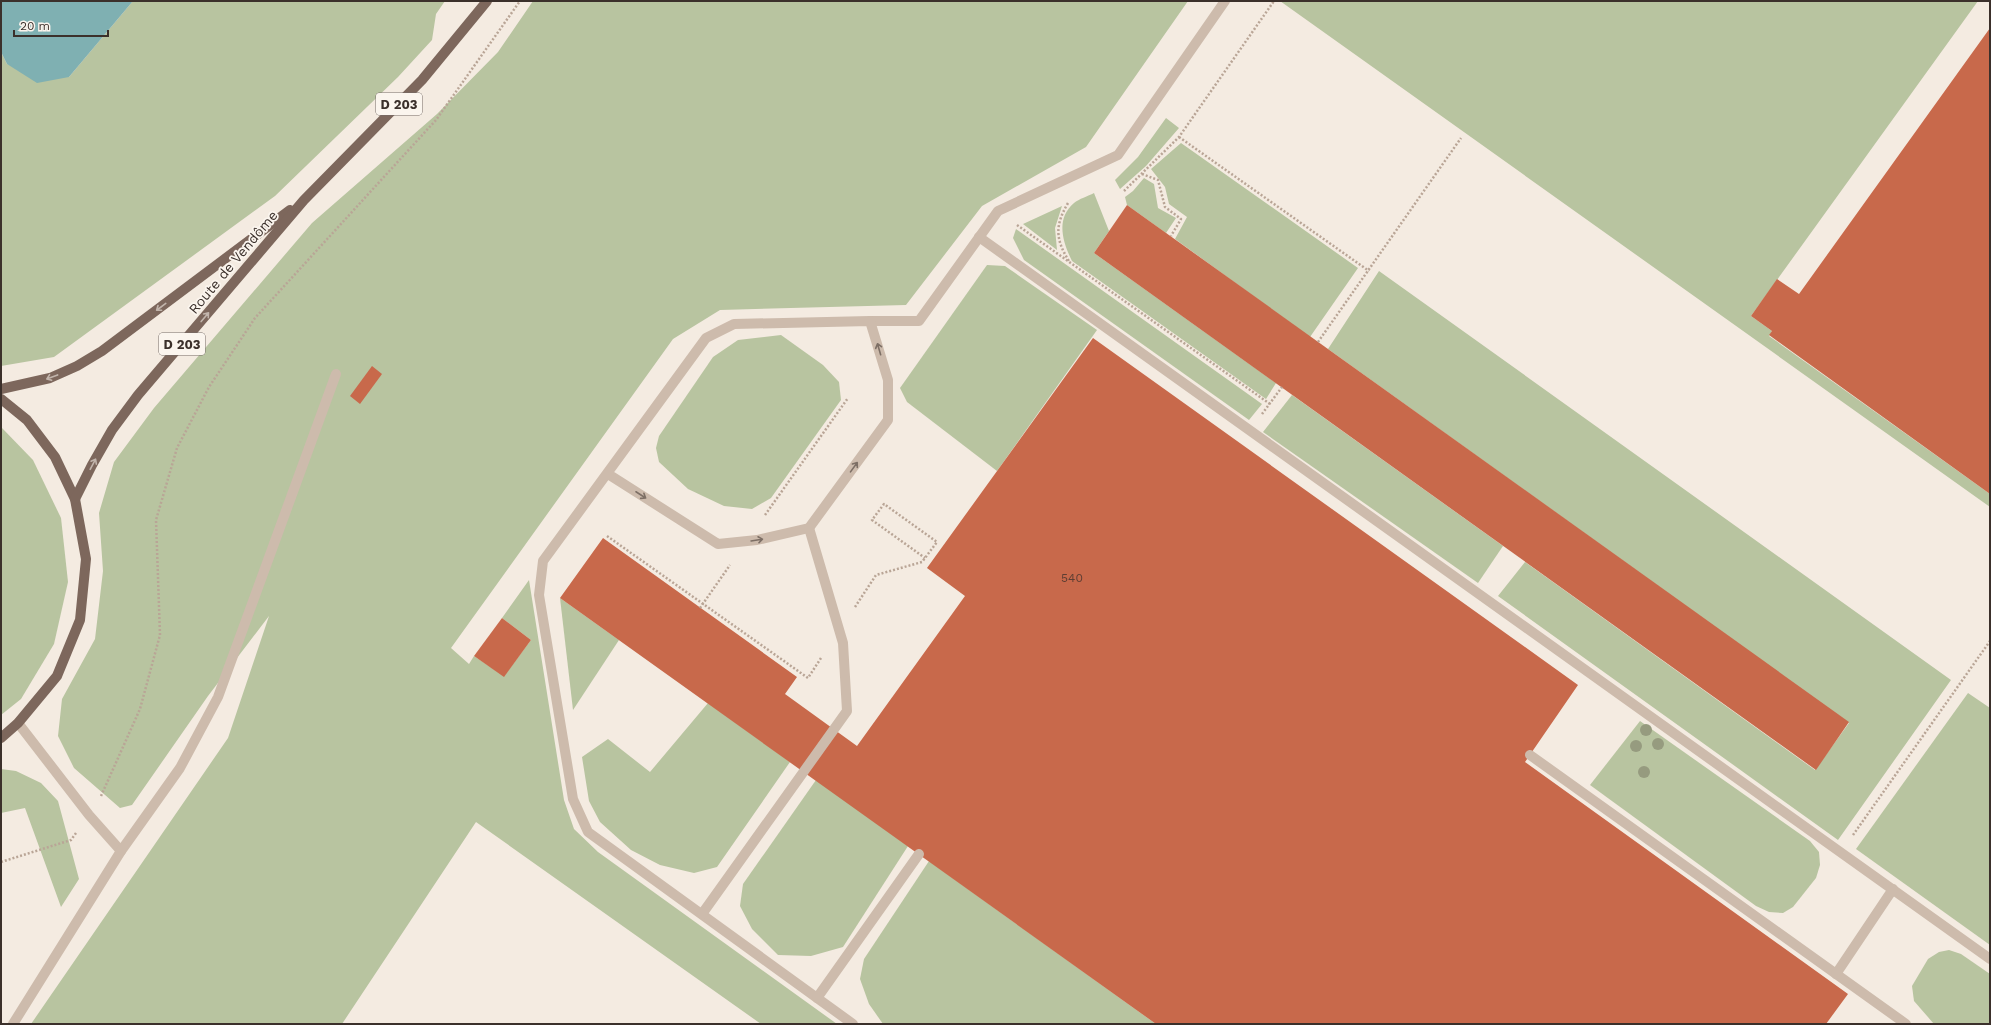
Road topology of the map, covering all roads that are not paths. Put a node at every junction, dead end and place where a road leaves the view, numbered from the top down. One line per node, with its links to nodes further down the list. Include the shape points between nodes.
1 (487, 1): 3 (main road, Route de Vendôme / D 203, via 422,80)
2 (1225, 1): 4 (lane, via 1118,155 998,211)
3 (304, 200): 7 (main road, Route de Vendôme / D 203, one-way to 7, via 102,351 50,378); 10 (main road, Route de Vendôme / D 203, one-way to 3, via 112,430 134,401)
4 (980, 237): 5 (lane, via 919,321); 17 (lane)
5 (870, 321): 9 (lane, via 734,324 706,338); 11 (lane, one-way to 5, via 888,420 888,380)
6 (336, 374): 15 (lane, via 218,697 180,768)
7 (1, 389)
8 (1, 399): 10 (main road, via 27,420 55,457)
9 (608, 474): 11 (lane, one-way to 11, via 718,544 747,541); 18 (lane, via 543,561 539,595 573,799 588,832)
10 (75, 499): 12 (main road, via 86,559 80,620 57,676)
11 (809, 528): 18 (lane, via 843,643 847,711)
12 (18, 724): 13 (main road); 15 (lane, via 89,815)
13 (1, 738)
14 (1530, 755): 20 (lane)
15 (121, 851): 22 (lane)
16 (919, 854): 21 (lane)
17 (1893, 889): 19 (lane); 20 (lane)
18 (702, 914): 21 (lane)
19 (1990, 959)
20 (1836, 974): 24 (lane)
21 (817, 998): 23 (lane)
22 (13, 1024)
23 (853, 1024)
24 (1906, 1024)

